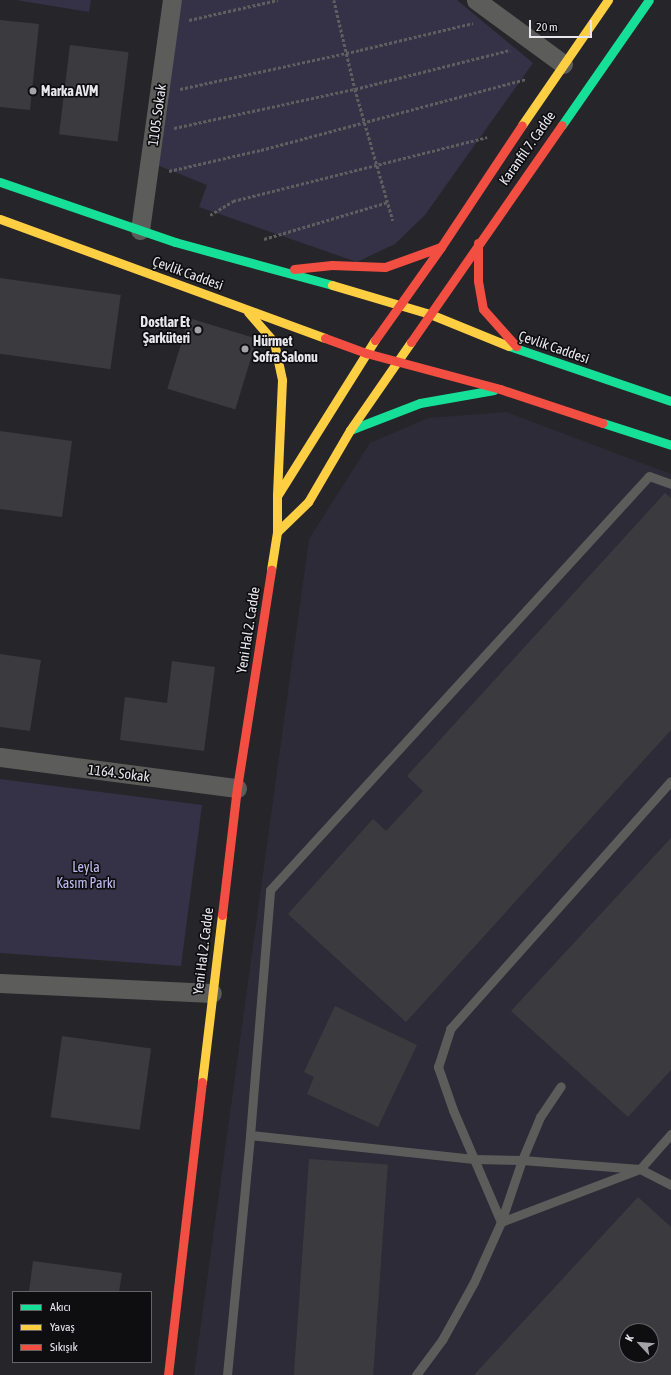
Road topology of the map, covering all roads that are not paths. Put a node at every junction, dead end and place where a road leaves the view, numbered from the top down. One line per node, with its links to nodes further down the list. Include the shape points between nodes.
1 (172, 0): 8 (street, 1105. Sokak)
2 (476, 0): 5 (street)
3 (608, 0): 5 (street, Karanfil 7. Cadde)
4 (649, 0): 9 (street, Karanfil 7. Cadde)
5 (562, 64): 10 (street, Karanfil 7. Cadde)
6 (0, 182): 8 (street, Çevlik Caddesi)
7 (0, 219): 13 (street, Çevlik Caddesi)
8 (140, 230): 11 (street, Çevlik Caddesi, via 175,242)
9 (478, 243): 14 (street, Karanfil 7. Cadde); 15 (street, via 478,281 483,309)
10 (440, 247): 11 (street, via 385,268 332,265); 12 (street, Karanfil 7. Cadde)
11 (283, 270): 12 (street, Çevlik Caddesi)
12 (400, 304): 14 (street, Çevlik Caddesi); 16 (street, Karanfil 7. Cadde)
13 (246, 310): 16 (street, Çevlik Caddesi); 23 (street, Yeni Hal 2. Cadde, via 274,342 282,380)
14 (430, 314): 15 (street, Çevlik Caddesi); 17 (street, Karanfil 7. Cadde)
15 (520, 350): 19 (street, Çevlik Caddesi)
16 (366, 353): 17 (street, Çevlik Caddesi); 23 (street, Karanfil 7. Cadde)
17 (396, 362): 18 (street, Çevlik Caddesi); 20 (street, Karanfil 7. Cadde)
18 (500, 389): 20 (street, via 420,403); 21 (street)
19 (671, 401)
20 (350, 430): 24 (street, Karanfil 7. Cadde, via 308,502)
21 (671, 445)
22 (671, 484): 32 (lane, via 649,476 270,890)
23 (277, 496): 24 (street, Yeni Hal 2. Cadde)
24 (277, 532): 27 (street, Yeni Hal 2. Cadde)
25 (0, 757): 27 (street, 1164. Sokak)
26 (671, 781): 33 (lane, via 450,1029 438,1067)
27 (237, 788): 29 (street, Yeni Hal 2. Cadde)
28 (0, 983): 29 (street)
29 (212, 993): 38 (street, Yeni Hal 2. Cadde)
30 (561, 1086): 34 (lane, via 540,1117)
31 (671, 1134): 35 (lane)
32 (250, 1135): 33 (lane); 39 (lane)
33 (474, 1159): 34 (lane); 37 (lane)
34 (522, 1160): 35 (lane); 37 (lane)
35 (640, 1169): 36 (lane); 37 (lane)
36 (671, 1185)
37 (502, 1222): 40 (lane, via 474,1282 442,1340)
38 (168, 1375)
39 (227, 1375)
40 (416, 1375)

